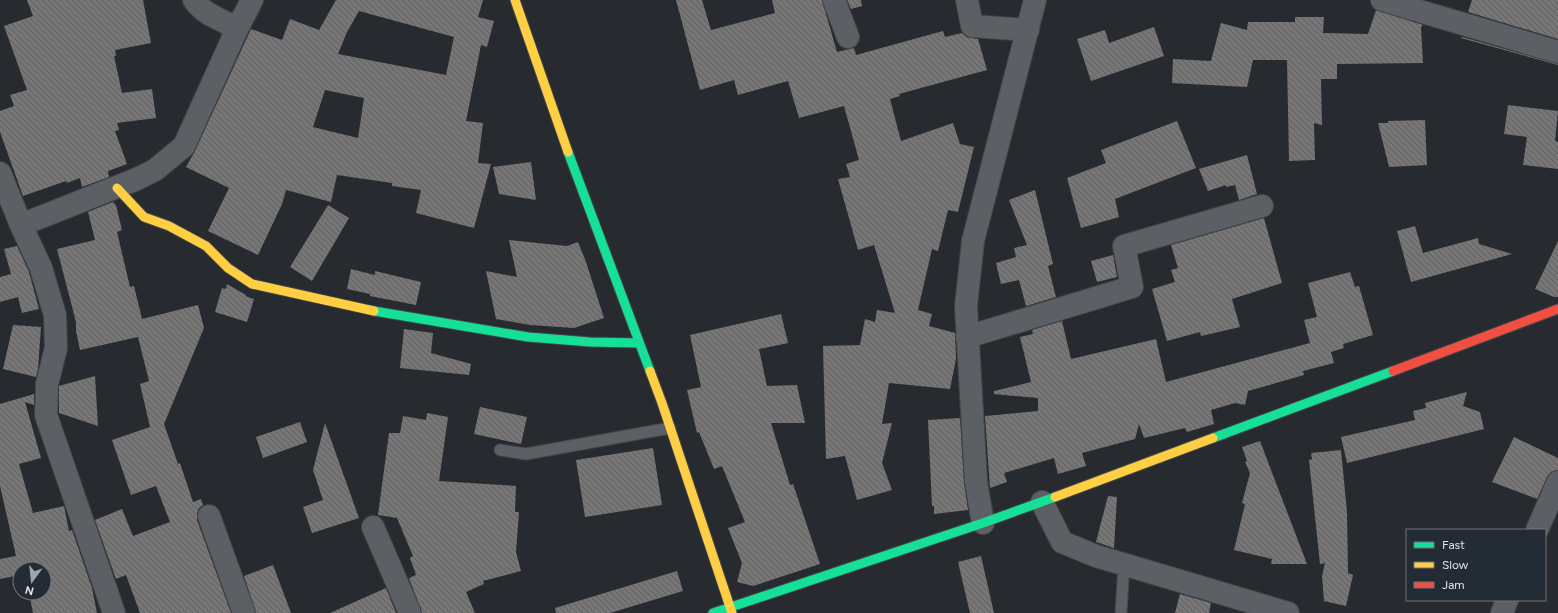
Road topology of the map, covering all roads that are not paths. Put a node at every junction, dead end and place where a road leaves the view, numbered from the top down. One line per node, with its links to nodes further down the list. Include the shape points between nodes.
1 (194, 0): 8 (street, via 210,16)
2 (252, 0): 8 (street)
3 (515, 0): 18 (street, via 578,182)
4 (834, 0): 10 (street)
5 (967, 0): 9 (street, via 972,26)
6 (1035, 0): 9 (street)
7 (1382, 0): 11 (street)
8 (237, 29): 13 (street, via 184,146 155,170)
9 (1028, 30): 17 (street, via 973,241 966,306)
10 (848, 37)
11 (1558, 52)
12 (0, 172): 15 (street)
13 (117, 188): 15 (street); 18 (street, via 144,217 169,226 206,246 228,268 252,284 376,311 528,337)
14 (1262, 206): 17 (street, via 1124,246 1132,287)
15 (21, 225): 30 (street, via 41,268 55,315 56,348 46,384 46,416)
16 (1558, 309): 22 (street)
17 (967, 337): 24 (street, via 976,482)
18 (639, 343): 19 (street)
19 (670, 428): 20 (lane, via 526,454); 29 (street)
20 (500, 450)
21 (1558, 482): 26 (street)
22 (1042, 502): 24 (street); 27 (street, via 1062,542)
23 (209, 516): 31 (street)
24 (983, 523): 29 (street)
25 (373, 527): 32 (street)
26 (1537, 529)
27 (1124, 564): 34 (lane); 35 (street)
28 (1507, 601): 36 (street)
29 (731, 610): 33 (street)
30 (114, 613)
31 (244, 613)
32 (410, 613)
33 (713, 613)
34 (1121, 613)
35 (1288, 613)
36 (1502, 613)

